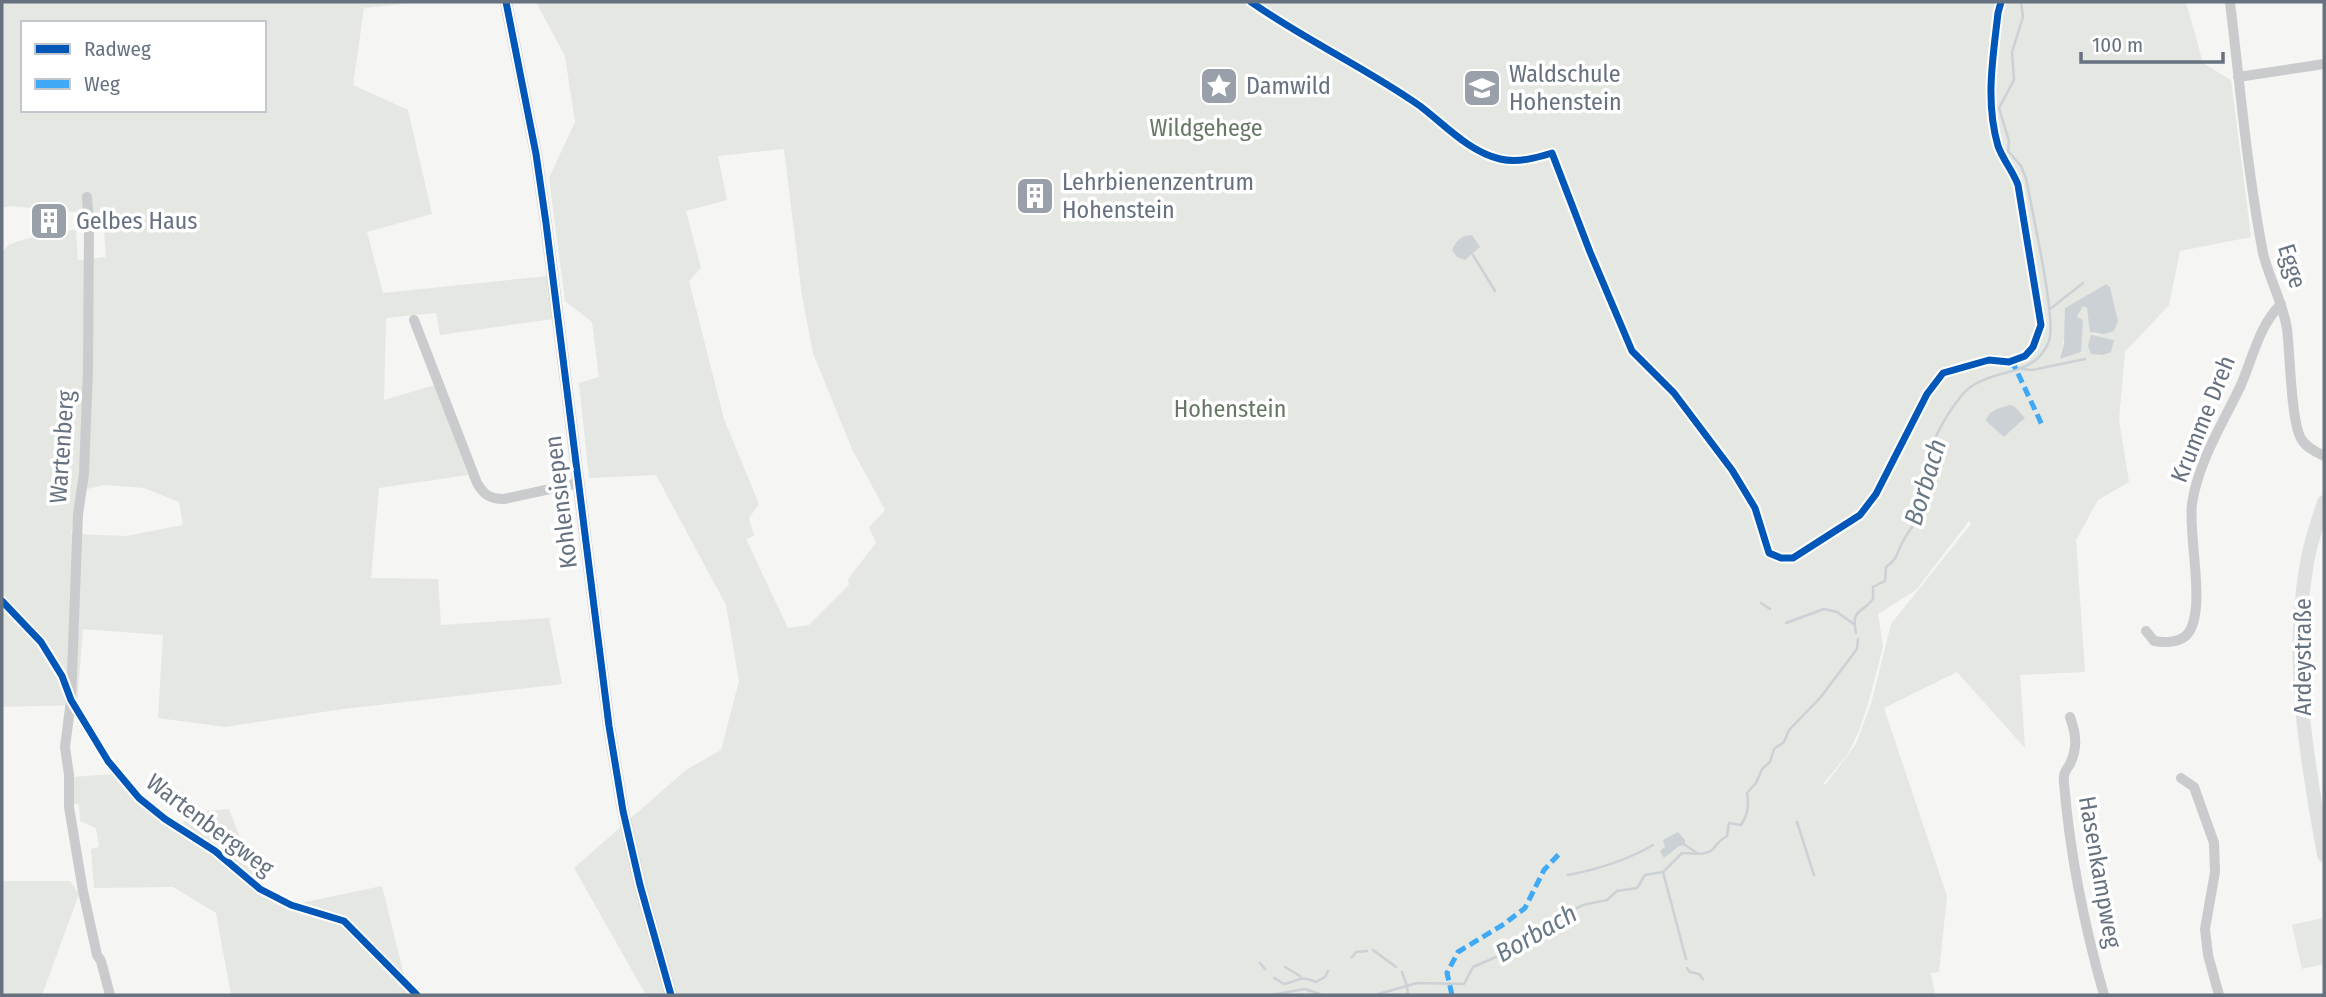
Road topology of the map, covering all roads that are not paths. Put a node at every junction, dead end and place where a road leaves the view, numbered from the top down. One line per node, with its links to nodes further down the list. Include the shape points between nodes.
1 (506, 2): 9 (street, Kohlensiepen, via 534,142)
2 (2230, 2): 4 (street, Egge)
3 (2324, 64): 4 (street)
4 (2238, 77): 6 (street, Egge, via 2252,191 2264,254)
5 (87, 197): 13 (street, Wartenberg, via 88,369)
6 (2281, 304): 8 (street, Egge, via 2297,432); 12 (street, Krumme Dreh, via 2269,317 2199,476 2192,504 2196,580 2191,627 2185,637 2166,643 2154,641)
7 (414, 320): 9 (street, via 484,494 504,499)
8 (2324, 456)
9 (578, 483): 19 (street, Kohlensiepen, via 623,811)
10 (2324, 502): 16 (main road, Ardeystraße, via 2306,566 2300,642 2304,738)
11 (2, 601): 13 (street, Wartenbergweg, via 41,642)
12 (2146, 631)
13 (71, 700): 17 (street, via 65,747 69,807 83,891); 18 (street, Wartenbergweg, via 108,761 155,811 215,851 260,889 291,905 344,921)
14 (2070, 718): 20 (street, Hasenkampweg, via 2077,735 2064,772 2069,841 2085,930)
15 (2180, 778): 21 (street, via 2193,787 2214,843 2215,872 2205,929)
16 (2324, 855)
17 (110, 995)
18 (417, 995)
19 (671, 995)
20 (2104, 995)
21 (2219, 995)

